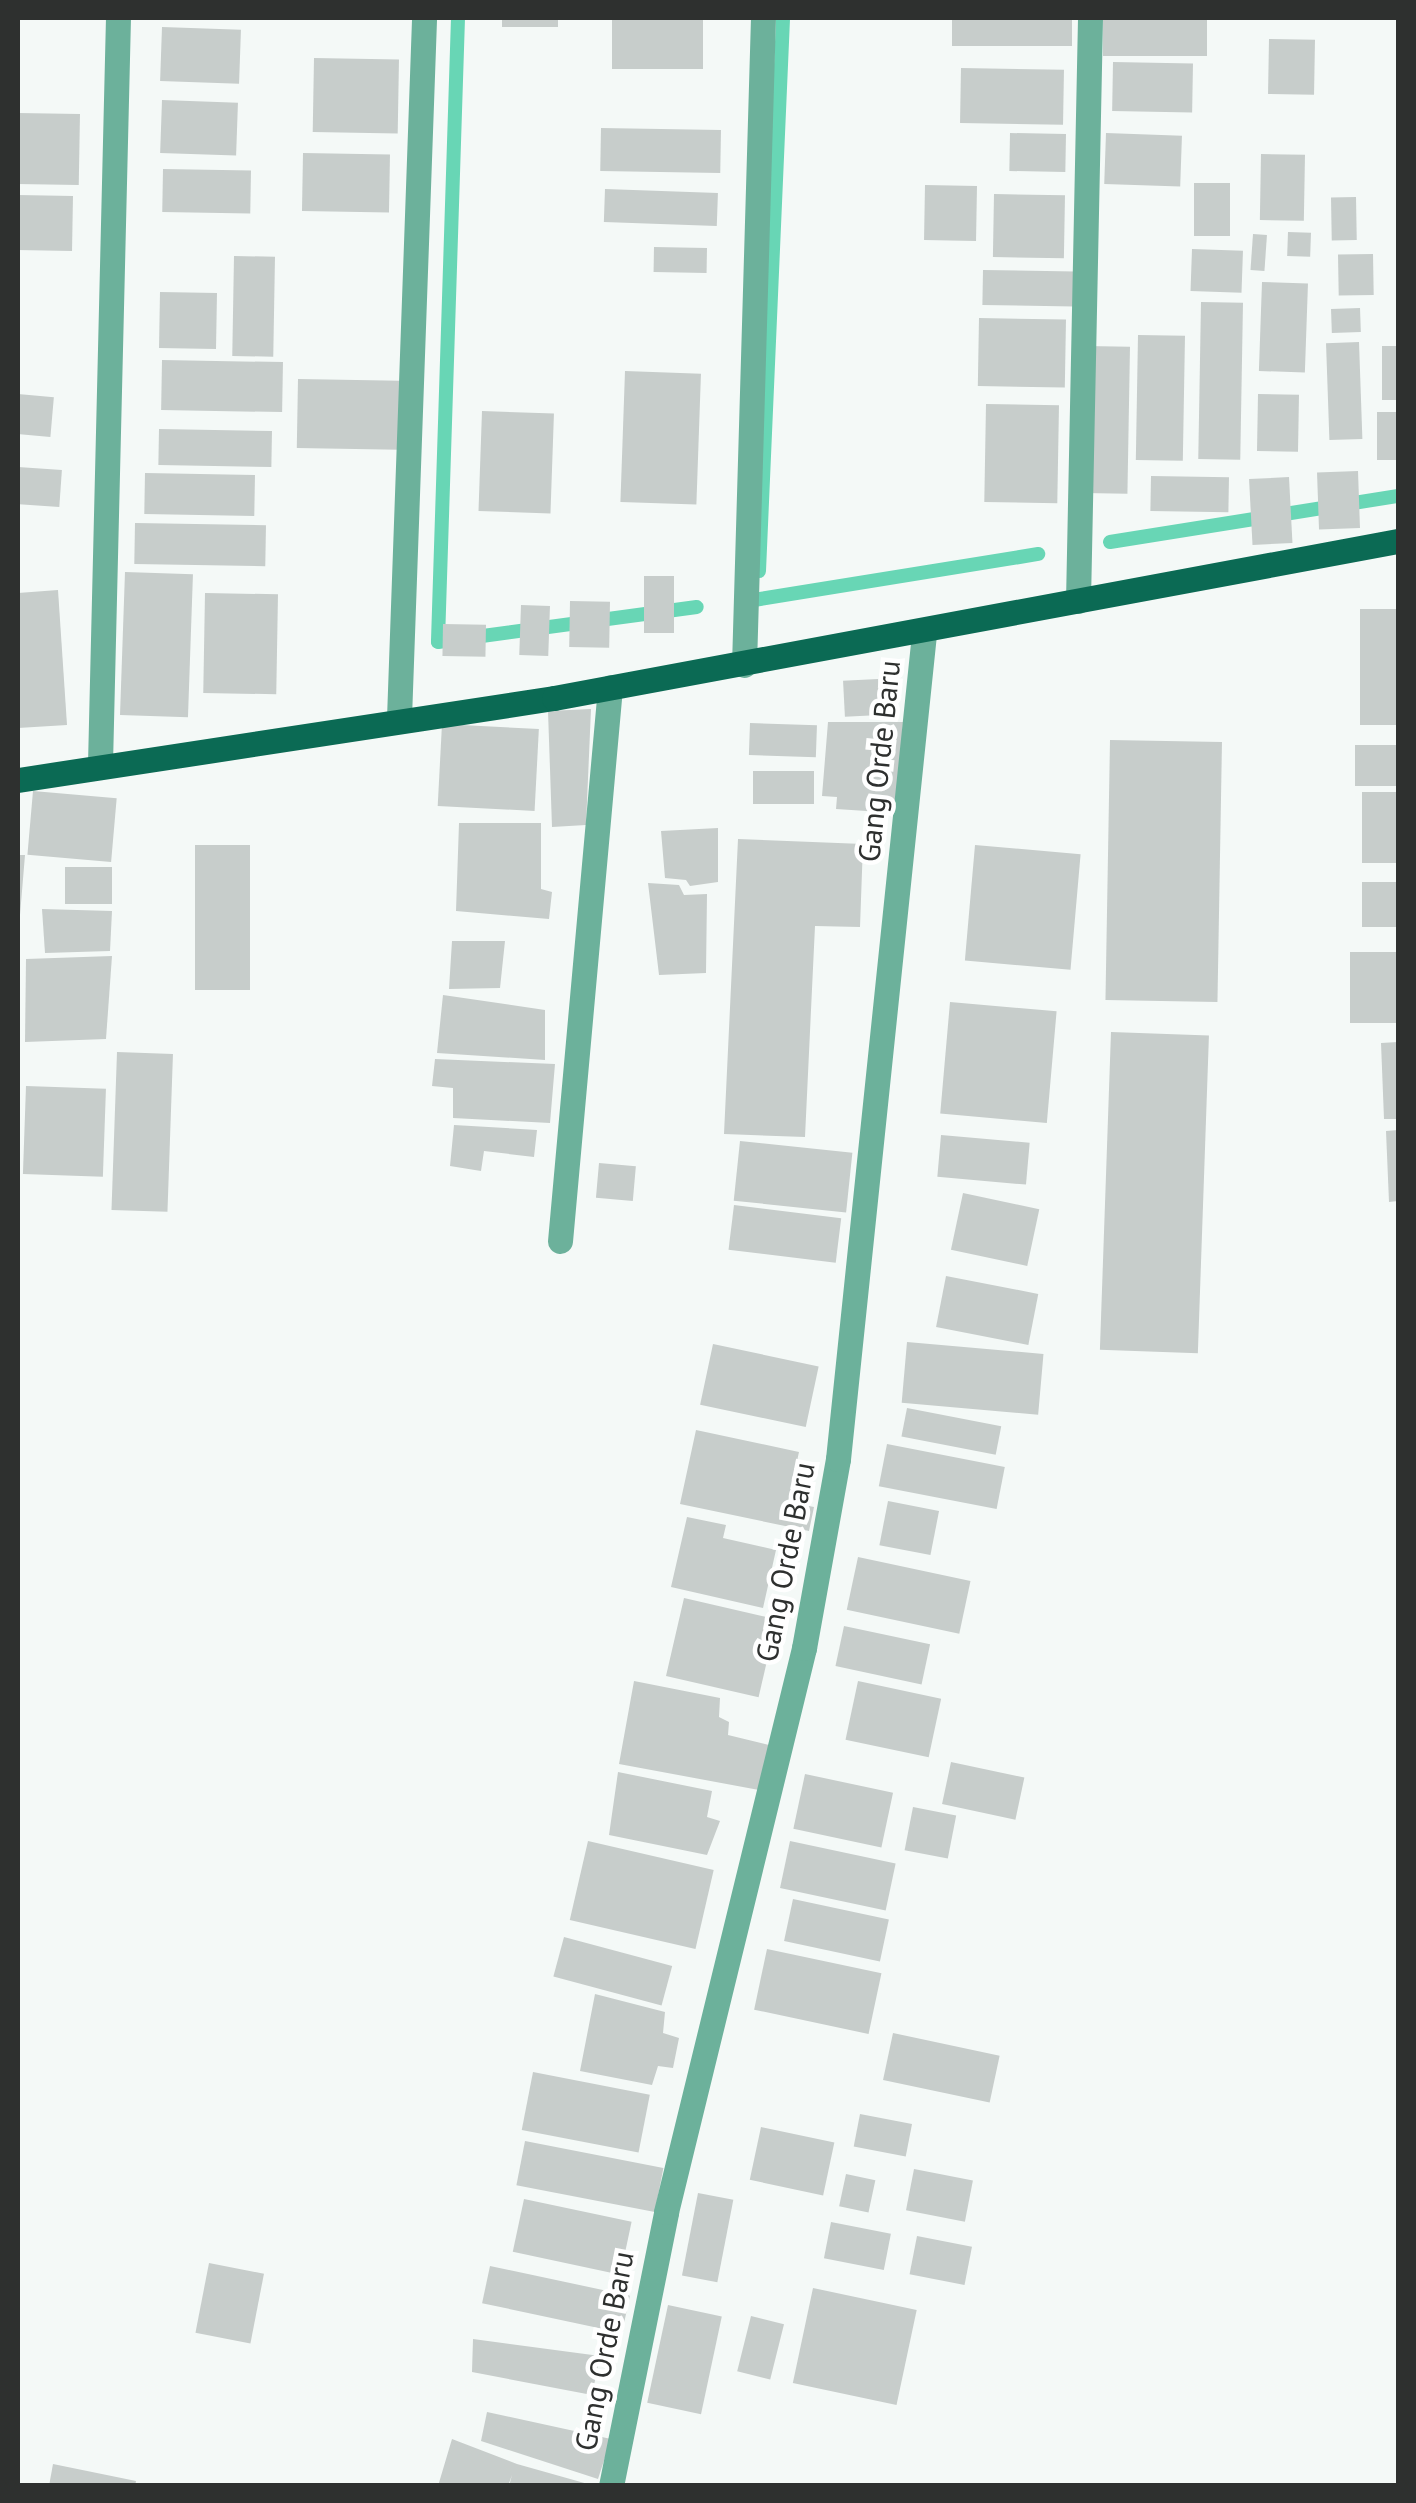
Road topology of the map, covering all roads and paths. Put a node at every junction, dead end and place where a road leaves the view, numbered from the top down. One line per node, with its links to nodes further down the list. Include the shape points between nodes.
1 (118, 18): 11 (street)
2 (424, 18): 10 (street)
3 (763, 18): 8 (street)
4 (1090, 18): 6 (street)
5 (1398, 541): 6 (main road)
6 (1078, 601): 7 (main road)
7 (924, 634): 8 (main road); 14 (street, Gang Orde Baru, via 838,1459 804,1648 666,2212)
8 (744, 664): 9 (main road)
9 (610, 687): 10 (main road); 13 (street)
10 (400, 718): 11 (main road)
11 (100, 764): 12 (main road)
12 (18, 780)
13 (560, 1241)
14 (611, 2486)

